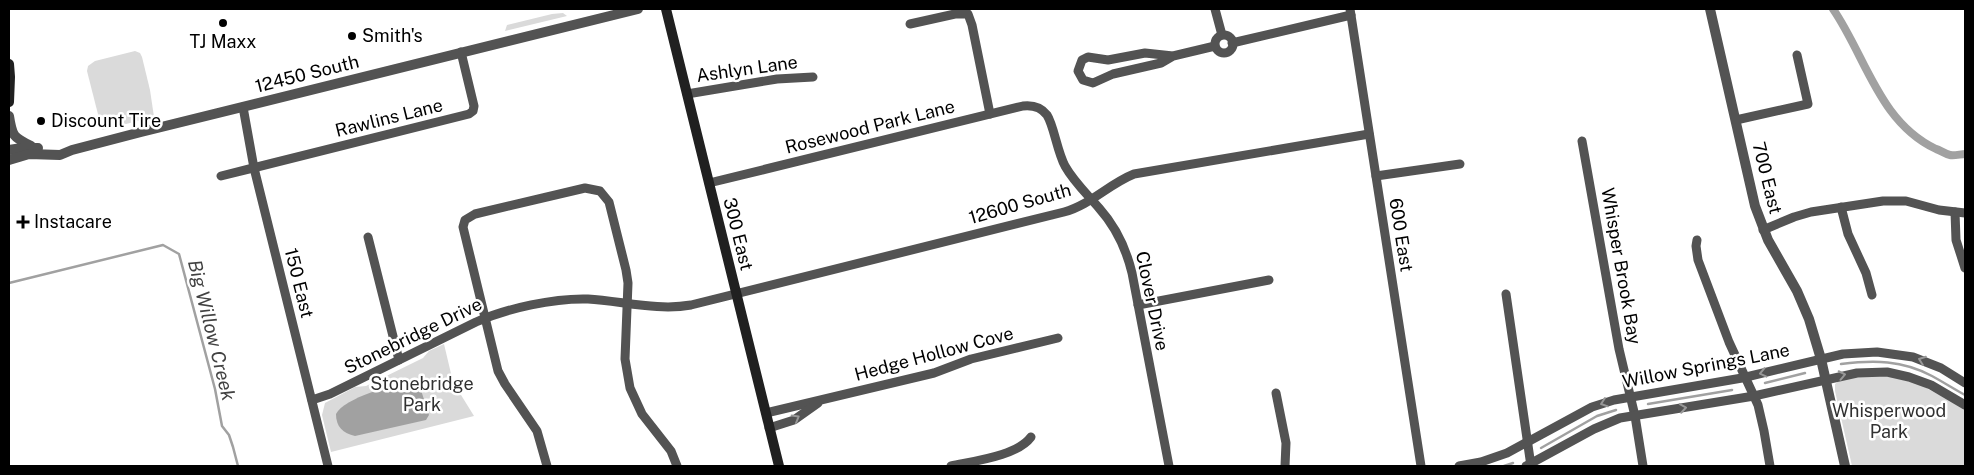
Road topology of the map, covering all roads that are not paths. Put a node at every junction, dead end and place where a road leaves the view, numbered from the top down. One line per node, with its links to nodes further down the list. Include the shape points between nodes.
1 (638, 9): 10 (street, 12450 South)
2 (666, 9): 15 (main road, 300 East)
3 (1215, 9): 7 (street)
4 (1710, 9): 21 (street, 700 East)
5 (1350, 12): 8 (street); 22 (street, 600 East)
6 (910, 24): 19 (street, via 968,14)
7 (1222, 35): 8 (street, via 1230,37); 9 (street, via 1217,38)
8 (1232, 43): 9 (street, via 1226,52)
9 (1215, 46): 12 (street)
10 (461, 52): 17 (street, 12450 South); 29 (street, Rawlins Lane, via 474,106 469,114)
11 (1797, 55): 21 (street, via 1808,104)
12 (1173, 56): 12 (street, via 1161,63 1114,74 1093,83 1083,80 1078,71 1082,60 1088,57 1108,60 1145,53)
13 (9, 64): 16 (main road)
14 (813, 77): 15 (street, Ashlyn Lane, via 776,79)
15 (687, 94): 32 (main road, 300 East)
16 (9, 102)
17 (243, 107): 26 (street, 12450 South); 29 (street, 150 East)
18 (1038, 108): 19 (street, Rosewood Park Lane, via 1028,105); 33 (street, Clover Drive, via 1049,120 1066,168)
19 (990, 114): 32 (street, Rosewood Park Lane)
20 (9, 116): 24 (street, via 15,137)
21 (1736, 120): 37 (street, 700 East)
22 (1369, 134): 31 (street, 600 East); 33 (street, 12600 South, via 1143,172 1118,181)
23 (1582, 141): 55 (street, Whisper Brook Bay, via 1619,349)
24 (34, 148): 25 (street, 12450 South); 26 (street, 12450 South)
25 (9, 150)
26 (72, 150): 27 (street, 12450 South, via 60,155 29,154)
27 (9, 160)
28 (1460, 164): 31 (street)
29 (254, 168): 30 (street, Rawlins Lane); 57 (street, 150 East)
30 (221, 176)
31 (1376, 176): 72 (street, 600 East)
32 (709, 183): 42 (main road, 300 East)
33 (1090, 199): 42 (street, 12600 South, via 1064,212); 46 (street, Clover Drive, via 1115,229 1123,246)
34 (1841, 207): 35 (street, via 1897,200); 37 (street, via 1803,214); 44 (street)
35 (1955, 212): 36 (street); 40 (street, via 1956,240)
36 (1965, 213)
37 (1763, 230): 49 (street, 700 East, via 1804,306)
38 (368, 237): 50 (street)
39 (1698, 240): 51 (street, via 1698,260)
40 (1965, 268)
41 (1269, 280): 46 (street)
42 (736, 294): 45 (street, Stonebridge Drive, via 683,306); 60 (main road, 300 East)
43 (1506, 294): 64 (street)
44 (1872, 295)
45 (627, 303): 47 (street, Stonebridge Drive, via 567,300); 47 (street, via 628,283 611,206 600,191 580,188 474,214 465,220 464,233); 67 (street, via 625,359 630,388 642,414 671,451)
46 (1138, 305): 70 (street, Clover Drive)
47 (484, 318): 50 (street, Stonebridge Drive); 66 (street, via 498,371 534,425)
48 (1058, 338): 58 (street, Hedge Hollow Cove)
49 (1821, 359): 51 (street, Willow Springs Lane, one-way to 51); 52 (street, 700 East); 53 (street, Willow Springs Lane, one-way to 49, via 1933,364 1902,354 1863,352)
50 (399, 360): 57 (street, Stonebridge Drive)
51 (1746, 377): 55 (street, Willow Springs Lane); 56 (street)
52 (1825, 379): 56 (street, Willow Springs Lane); 59 (street, Willow Springs Lane, one-way to 59, via 1866,372 1898,374 1930,385); 77 (street, 700 East)
53 (1965, 383)
54 (1276, 393): 71 (street, via 1286,443)
55 (1631, 396): 61 (street, Whisper Brook Bay); 64 (street, Willow Springs Lane, one-way to 64, via 1592,407)
56 (1754, 396): 61 (street, Willow Springs Lane, one-way to 56); 76 (street)
57 (312, 400): 65 (street, 150 East)
58 (820, 402): 60 (street, Hedge Hollow Cove); 62 (street, Hedge Hollow Cove, one-way to 58, via 794,420)
59 (1965, 406)
60 (766, 413): 62 (main road, 300 East)
61 (1635, 416): 74 (street, Willow Springs Lane, via 1599,426); 75 (street, Whisper Brook Bay)
62 (769, 428): 68 (main road, 300 East)
63 (1031, 437): 69 (street, via 1026,444 1012,451)
64 (1528, 443): 73 (street, Willow Springs Lane, via 1492,459); 74 (street)
65 (328, 466)
66 (547, 466)
67 (677, 466)
68 (779, 466)
69 (951, 466)
70 (1168, 466)
71 (1285, 466)
72 (1421, 466)
73 (1459, 466)
74 (1529, 466)
75 (1643, 466)
76 (1770, 466)
77 (1845, 466)

